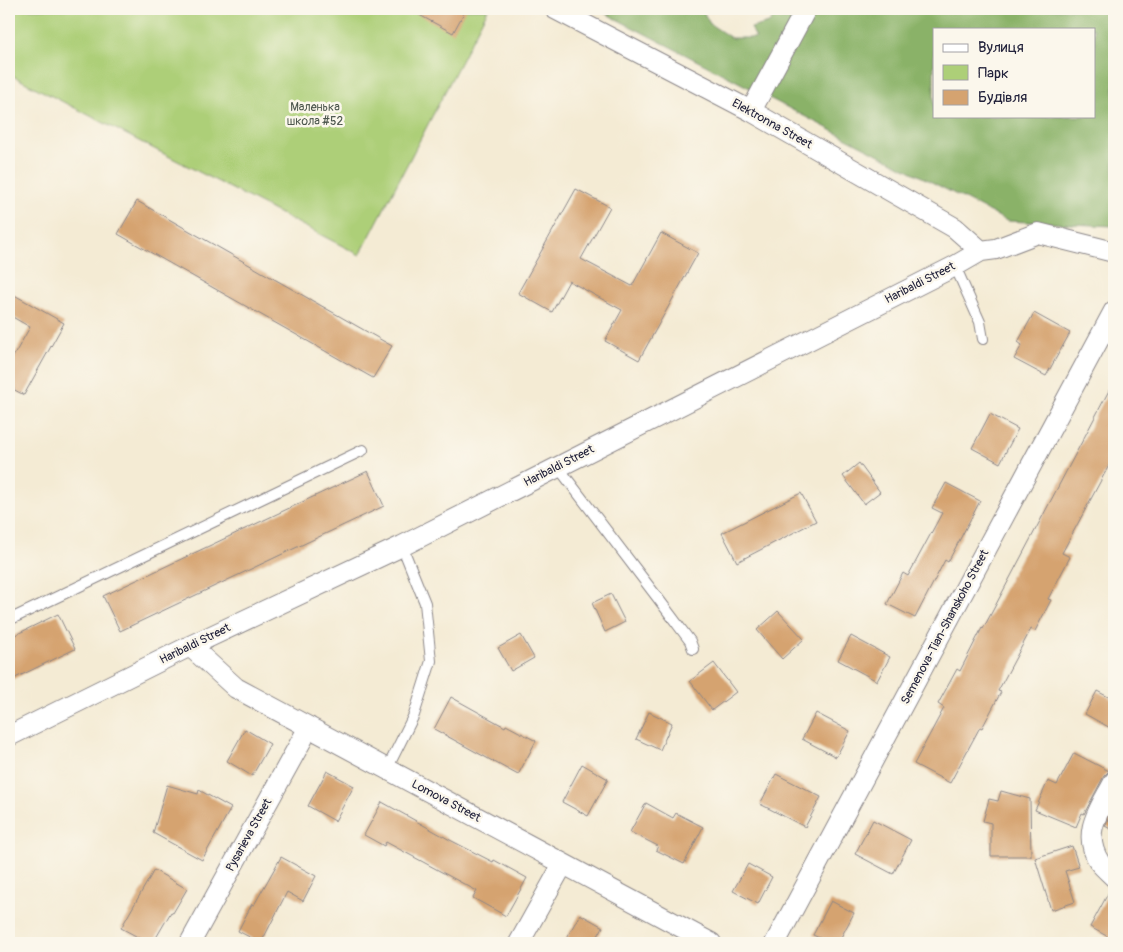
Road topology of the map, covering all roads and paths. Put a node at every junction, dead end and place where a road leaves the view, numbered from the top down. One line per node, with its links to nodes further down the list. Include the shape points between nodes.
1 (555, 9): 3 (street, Elektronna Street)
2 (806, 9): 3 (street)
3 (751, 112): 4 (street, Elektronna Street, via 955,228)
4 (981, 250): 5 (street, Haribaldi Street, via 996,249 1038,233); 6 (street, Haribaldi Street)
5 (1111, 256)
6 (955, 266): 8 (lane, via 980,322); 10 (street, Haribaldi Street)
7 (1114, 311): 24 (street, Semenova-Tian-Shanskoho Street)
8 (983, 339)
9 (363, 450): 12 (lane)
10 (558, 467): 11 (street, Haribaldi Street); 14 (lane, via 658,597)
11 (402, 546): 13 (street, Haribaldi Street); 17 (lane, via 425,603 431,661 414,715)
12 (9, 620)
13 (190, 646): 15 (street, Lomova Street, via 236,688); 16 (street, Haribaldi Street)
14 (693, 649)
15 (309, 727): 17 (street, Lomova Street); 21 (street, Pysarieva Street)
16 (9, 736)
17 (387, 769): 19 (street, Lomova Street)
18 (1114, 782): 20 (street, via 1093,822 1092,844 1100,863)
19 (564, 864): 22 (street); 23 (street, Lomova Street)
20 (1114, 877)
21 (190, 943)
22 (519, 943)
23 (711, 943)
24 (775, 943)

